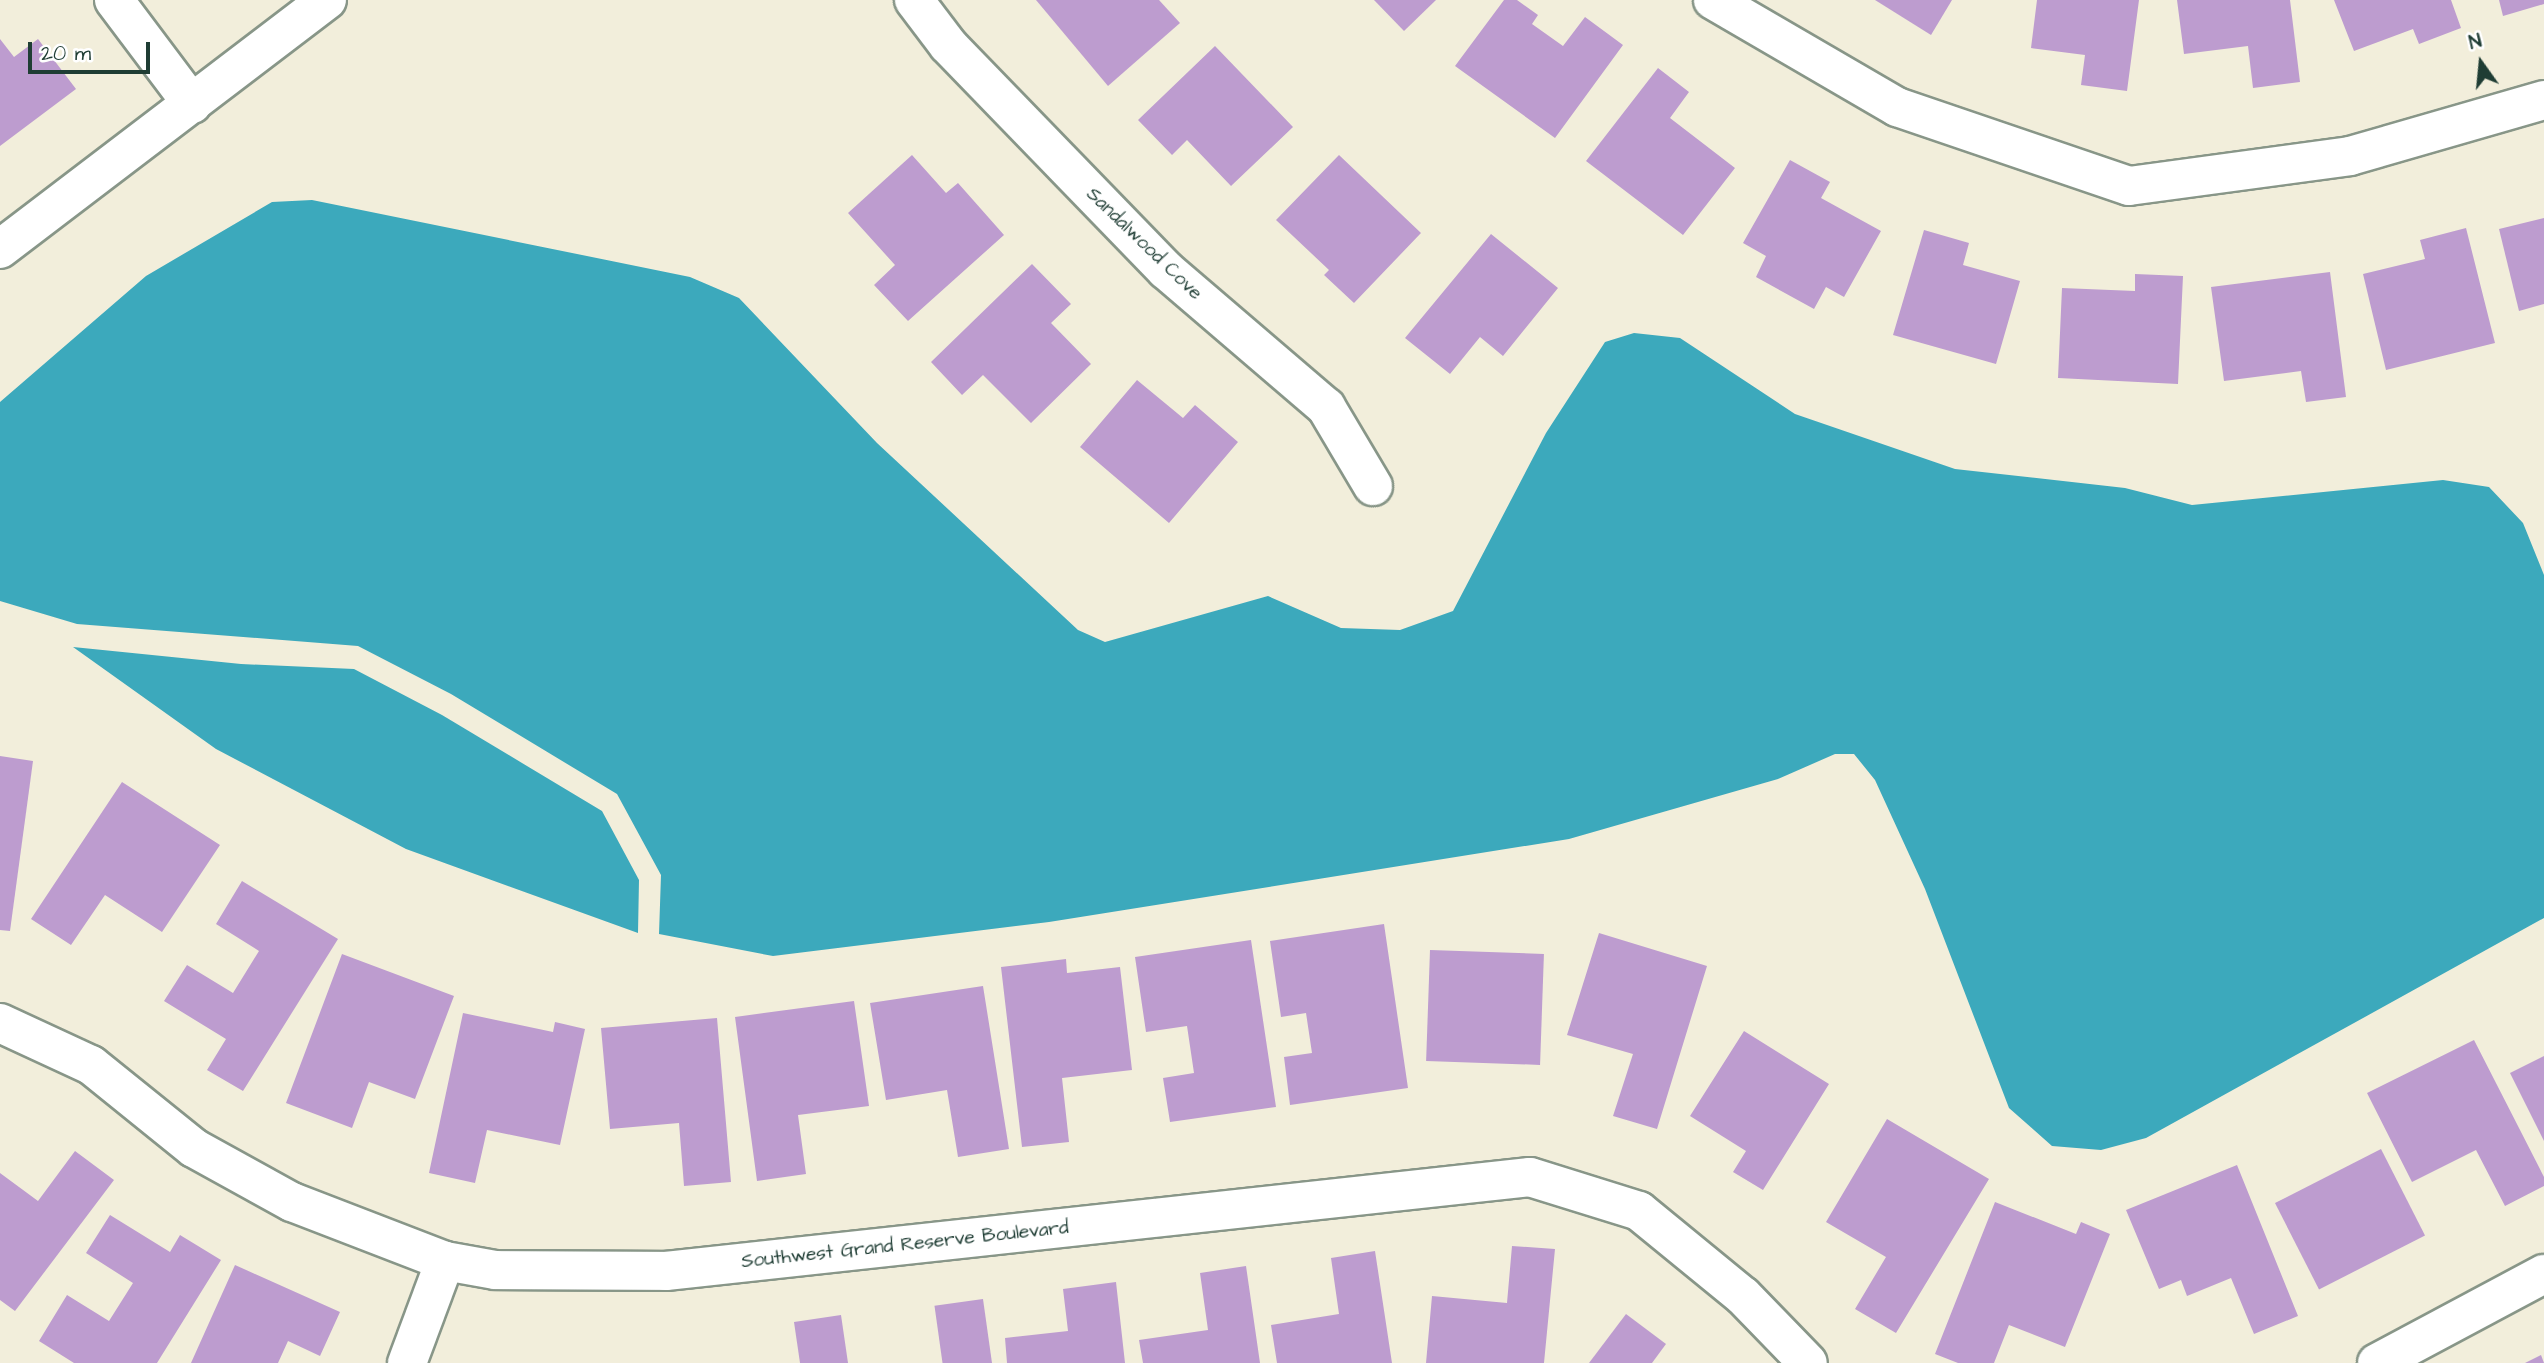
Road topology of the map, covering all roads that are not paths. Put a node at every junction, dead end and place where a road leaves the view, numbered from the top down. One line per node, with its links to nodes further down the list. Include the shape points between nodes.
1 (114, 0): 6 (street)
2 (327, 0): 6 (street)
3 (914, 0): 8 (street, Sandalwood Cove, via 948,44 1166,270 1326,407)
4 (1713, 0): 5 (street, via 1897,107 2129,186 2350,156)
5 (2544, 100)
6 (192, 104): 7 (street)
7 (0, 249)
8 (1373, 486)
9 (0, 1023): 10 (street, Southwest Grand Reserve Boulevard, via 91,1065 194,1148 292,1202)
10 (445, 1261): 12 (street); 13 (street, Southwest Grand Reserve Boulevard, via 495,1270 666,1271 1530,1177 1639,1211 1743,1296)
11 (2544, 1274): 14 (street)
12 (407, 1363)
13 (1808, 1363)
14 (2377, 1363)

